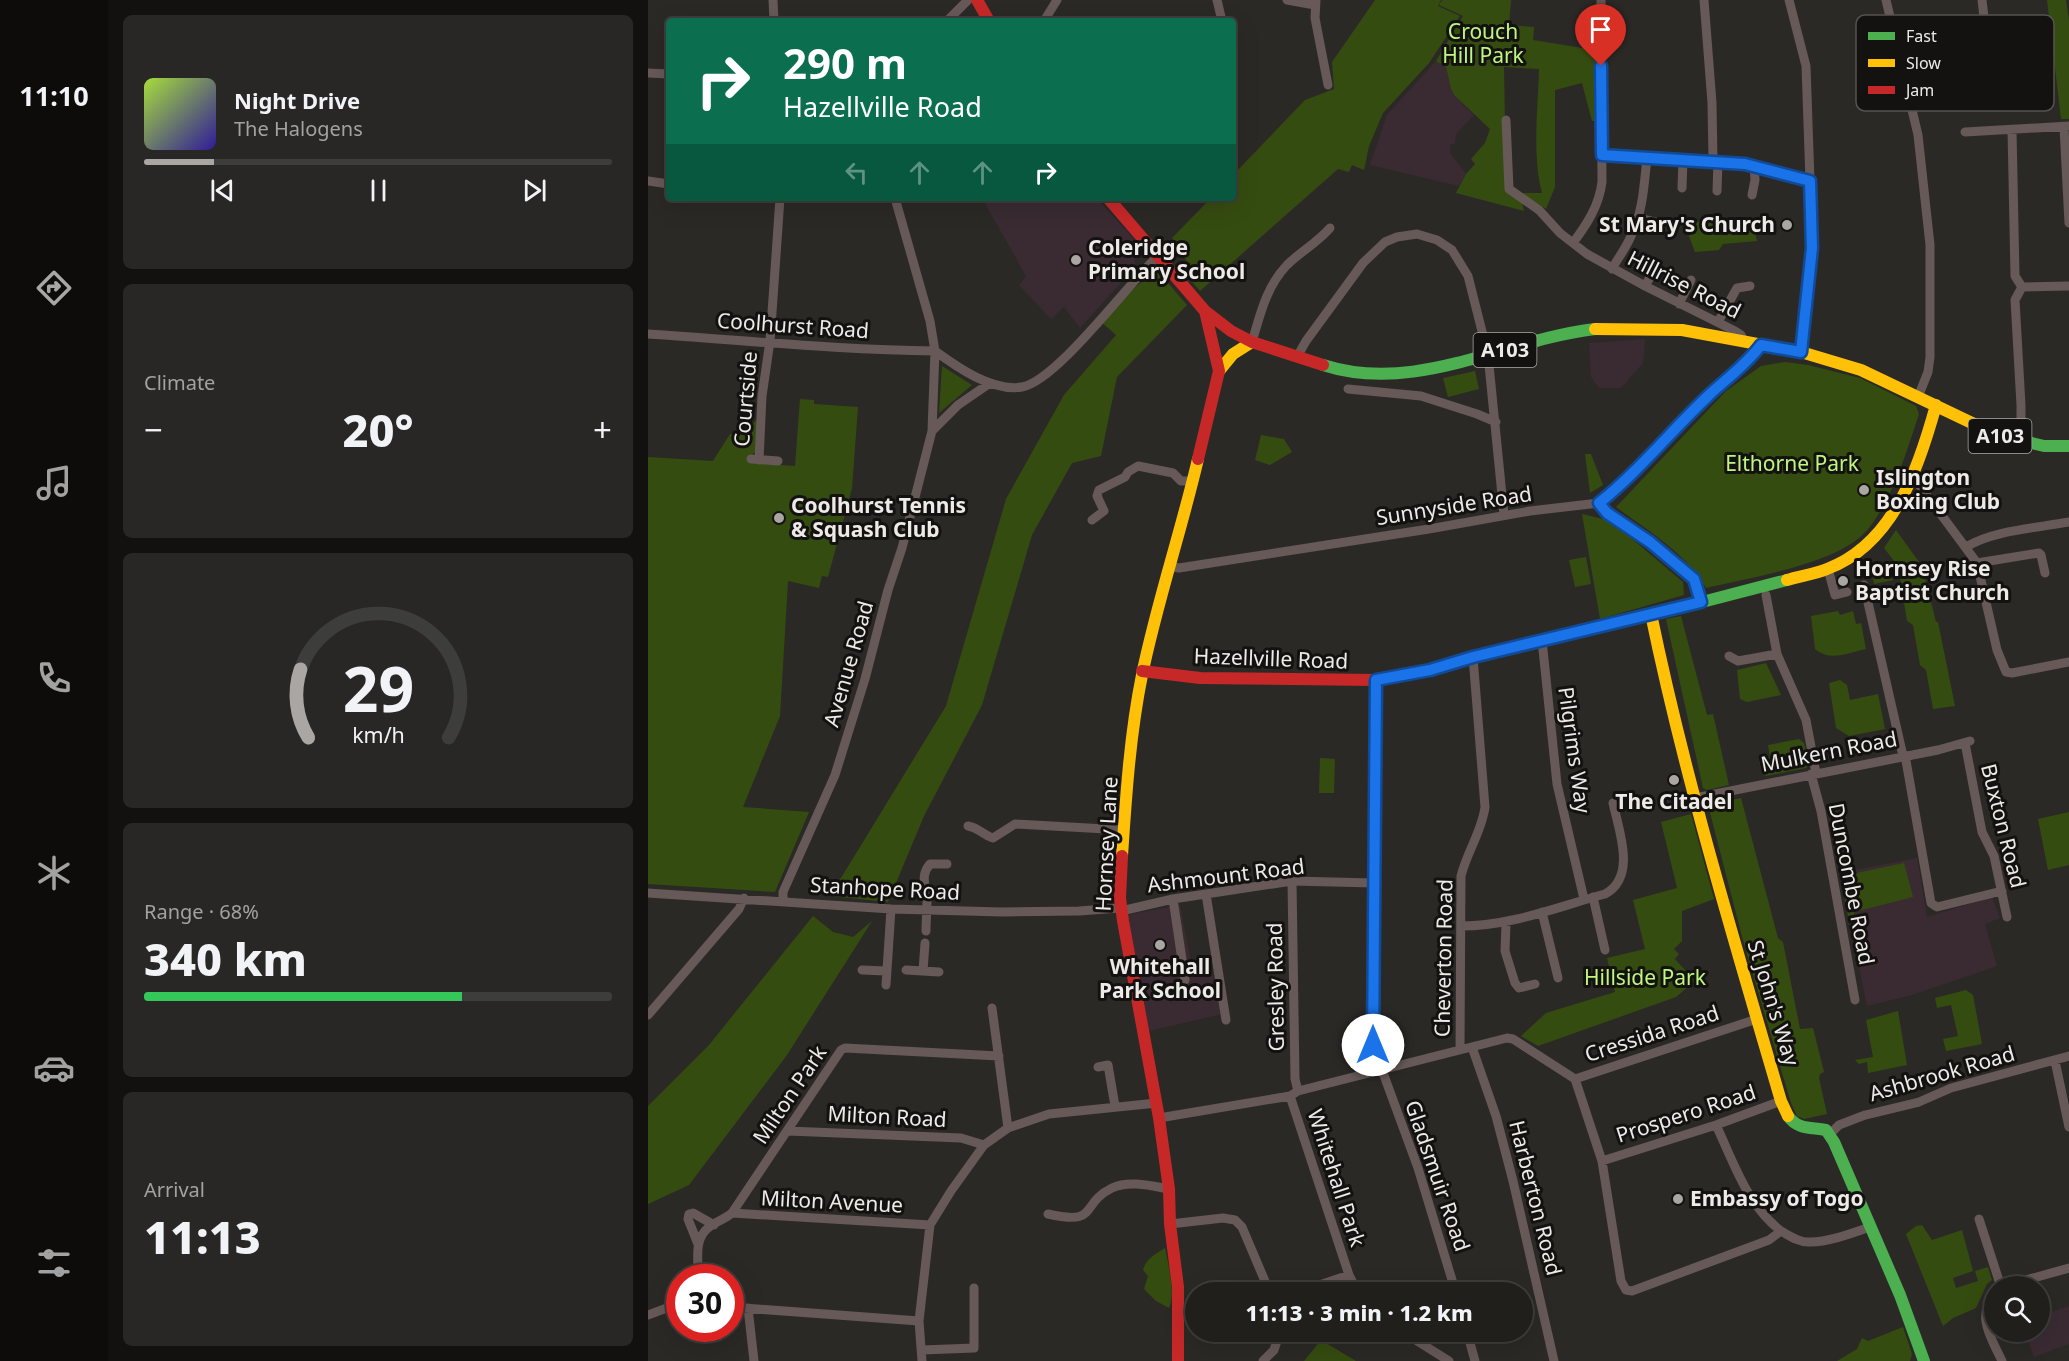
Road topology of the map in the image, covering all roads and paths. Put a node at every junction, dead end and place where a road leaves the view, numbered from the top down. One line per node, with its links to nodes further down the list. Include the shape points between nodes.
1 (773, 0): 15 (street)
2 (968, 0): 16 (street)
3 (977, 0): 17 (main road)
4 (1057, 0): 18 (street)
5 (1217, 0): 19 (street)
6 (1287, 0): 12 (street)
7 (1601, 0): 28 (street)
8 (1704, 0): 31 (street)
9 (1789, 0): 34 (street, via 1806,66)
10 (1886, 0): 13 (street)
11 (1982, 0): 14 (street)
12 (1316, 2): 22 (street, via 1315,18)
13 (1889, 15)
14 (1984, 15)
15 (774, 18)
16 (950, 18)
17 (987, 18)
18 (1046, 18)
19 (1221, 18)
20 (648, 73): 21 (street)
21 (666, 74)
22 (1328, 85)
23 (1912, 111): 72 (street, via 1930,245 1930,357)
24 (1506, 120): 46 (street, Hillrise Road, via 1509,189 1539,210)
25 (2066, 127): 26 (street); 43 (street)
26 (2012, 130): 27 (street); 54 (street, via 2015,276)
27 (1965, 132)
28 (1602, 155): 29 (street); 46 (street, via 1598,201 1589,221)
29 (1647, 158): 30 (street); 42 (street)
30 (1683, 159): 31 (street); 36 (street)
31 (1715, 162): 32 (street); 37 (street)
32 (1754, 165): 34 (street); 38 (street)
33 (648, 181): 35 (street)
34 (1810, 181): 66 (street, via 1812,248)
35 (666, 184)
36 (1682, 188)
37 (1717, 191)
38 (1752, 195)
39 (780, 201): 60 (street, Courtside)
40 (896, 201): 65 (street, Avenue Road, via 930,321)
41 (1115, 201): 56 (main road, A103)
42 (1638, 218): 44 (street); 49 (street)
43 (2069, 222)
44 (1659, 223)
45 (1330, 228): 61 (street, via 1276,279 1264,302)
46 (1570, 244): 49 (street, Hillrise Road)
47 (1153, 261): 70 (street, via 1049,373 1022,387)
48 (1658, 265): 52 (street)
49 (1612, 269): 52 (street, Hillrise Road)
50 (1691, 280): 55 (street)
51 (1750, 285): 58 (street, via 1737,288)
52 (1645, 286): 55 (street, Hillrise Road)
53 (2069, 286): 54 (street)
54 (2022, 287): 76 (street, via 2015,300)
55 (1679, 304): 58 (street, Hillrise Road)
56 (1205, 311): 57 (main road, A103); 63 (main road, Hornsey Lane)
57 (1217, 321): 61 (main road, A103); 63 (main road, Hornsey Lane)
58 (1718, 322): 62 (street, Hillrise Road, via 1741,335)
59 (648, 333): 60 (street, Coolhurst Road)
60 (770, 341): 65 (street, Coolhurst Road, via 871,351); 78 (street, Courtside, via 755,460)
61 (1252, 342): 68 (main road, A103); 69 (main road, Hornsey Lane, via 1238,349)
62 (1745, 343): 64 (main road, A103); 67 (main road, A103, via 1682,330 1605,328 1545,338)
63 (1213, 345): 69 (main road, Hornsey Lane)
64 (1761, 345): 66 (main road, A103); 81 (street, via 1751,359)
65 (934, 351): 70 (street); 75 (street, Avenue Road)
66 (1801, 352): 72 (main road, A103, via 1861,370)
67 (1488, 355): 68 (main road, A103, via 1402,374 1360,374); 68 (street, via 1462,264 1452,250 1417,234 1385,242 1363,263); 74 (street)
68 (1297, 357)
69 (1219, 371): 80 (main road, Hornsey Lane)
70 (990, 383): 75 (street, Avenue Road, via 958,405)
71 (1348, 389): 74 (street, via 1420,396)
72 (1918, 397): 73 (main road, A103)
73 (1936, 405): 76 (main road, A103, via 1984,430); 79 (main road, Hazellville Road)
74 (1496, 422): 82 (street)
75 (932, 431): 118 (street, Avenue Road, via 835,775 783,892)
76 (2021, 442): 77 (main road, A103)
77 (2069, 446)
78 (778, 461)
79 (1914, 478): 85 (street); 88 (main road, Hazellville Road, via 1874,539 1850,559)
80 (1192, 481): 83 (street, via 1138,466 1099,490 1097,496 1104,511); 87 (main road, Hornsey Lane)
81 (1599, 503): 82 (street, Sunnyside Road); 93 (street, via 1694,579)
82 (1504, 515): 87 (street, Sunnyside Road, via 1179,568)
83 (1092, 520)
84 (2069, 522): 85 (street, via 1999,535)
85 (1966, 547): 86 (street)
86 (1977, 563): 89 (street, via 2039,553); 99 (street, via 1994,640 2006,672)
87 (1169, 566): 100 (main road, Hornsey Lane)
88 (1828, 569): 91 (street, via 1836,595); 93 (main road, Hazellville Road)
89 (2045, 573)
90 (1864, 585): 103 (street)
91 (1847, 592)
92 (1766, 595): 96 (street, Duncombe Road)
93 (1701, 602): 94 (main road, Hazellville Road)
94 (1651, 614): 95 (main road, Hazellville Road); 105 (main road, St John's Way)
95 (1542, 640): 98 (main road, Hazellville Road); 116 (street, Pilgrims Way, via 1557,784)
96 (1777, 654): 97 (street, via 1738,661); 104 (street, Duncombe Road, via 1806,720)
97 (1729, 656)
98 (1473, 657): 101 (main road, Hazellville Road); 125 (street, Cheverton Road, via 1485,807 1483,823 1461,876)
99 (2069, 662)
100 (1142, 671): 101 (main road, Hazellville Road, via 1200,678); 108 (main road, Hornsey Lane)
101 (1376, 680): 111 (street)
102 (1968, 742): 103 (street, Mulkern Road); 112 (street, Buxton Road, via 1982,832 1994,856)
103 (1904, 756): 104 (street, Mulkern Road); 112 (street, via 1931,903 1937,907)
104 (1814, 773): 105 (street, Mulkern Road); 138 (street, Duncombe Road)
105 (1695, 798): 141 (main road, St John's Way)
106 (1613, 803): 116 (street, via 1622,844 1623,872 1613,890)
107 (968, 826): 108 (street, via 993,838 1016,824)
108 (1124, 830): 121 (main road, Hornsey Lane)
109 (947, 864): 120 (street, via 930,864 925,870 922,880)
110 (1292, 881): 111 (street, Ashmount Road); 114 (street, Ashmount Road); 151 (street, Gresley Road)
111 (1374, 883): 149 (street)
112 (2002, 891): 123 (street, Buxton Road)
113 (648, 893): 115 (street, Stanhope Road)
114 (1206, 894): 117 (street, Ashmount Road); 142 (street)
115 (744, 898): 118 (street, Stanhope Road); 140 (street, via 740,909)
116 (1588, 898): 122 (street); 128 (street, Pilgrims Way)
117 (1173, 899): 121 (street, Ashmount Road); 135 (street)
118 (783, 901): 119 (street, Stanhope Road)
119 (891, 909): 120 (street, Stanhope Road); 131 (street)
120 (927, 909): 121 (street, Stanhope Road); 126 (street)
121 (1120, 909): 153 (main road, Hornsey Lane)
122 (1542, 912): 124 (street); 134 (street)
123 (2007, 917)
124 (1506, 923): 125 (street); 136 (street, via 1505,951 1515,983 1519,988)
125 (1461, 926): 144 (street, Cheverton Road)
126 (926, 931)
127 (925, 943): 132 (street)
128 (1605, 950)
129 (862, 970): 131 (street)
130 (906, 970): 132 (street)
131 (886, 971): 137 (street)
132 (923, 971): 133 (street)
133 (939, 972)
134 (1558, 978)
135 (1185, 980)
136 (1535, 984)
137 (886, 985)
138 (1855, 1000)
139 (992, 1008): 145 (street)
140 (648, 1015)
141 (1757, 1019): 150 (street, Cressida Road); 152 (main road, St John's Way)
142 (1226, 1020)
143 (1472, 1047): 144 (street, Cressida Road); 150 (street, Cressida Road, via 1513,1039); 199 (street, Harberton Road, via 1513,1181)
144 (1460, 1049): 149 (street, Cressida Road)
145 (999, 1056): 158 (street); 159 (street, Milton Park, via 845,1048)
146 (2069, 1056): 147 (street, Ashbrook Road)
147 (2055, 1061): 157 (street); 160 (street, Ashbrook Road, via 1865,1115 1839,1125)
148 (1098, 1067): 154 (street, via 1108,1065)
149 (1377, 1071): 151 (street, Cressida Road); 181 (street, Gladsmuir Road, via 1418,1168)
150 (1575, 1079): 162 (street)
151 (1294, 1094): 155 (street, Whitehall Park); 175 (street, Whitehall Park)
152 (1781, 1101): 156 (street, Prospero Road); 160 (main road, St John's Way, via 1790,1119 1799,1126 1820,1128)
153 (1157, 1103): 154 (street); 155 (main road, Hornsey Lane)
154 (1115, 1106): 158 (street, via 1049,1114)
155 (1159, 1118): 163 (main road, Hornsey Lane)
156 (1716, 1125): 162 (street, Prospero Road); 171 (street, via 1751,1199)
157 (2069, 1127)
158 (1008, 1128): 161 (street)
159 (788, 1131): 161 (street, Milton Road, via 961,1138); 164 (street, Milton Park)
160 (1830, 1134): 170 (main road)
161 (984, 1145): 169 (street)
162 (1602, 1161): 171 (street, via 1621,1281 1626,1290 1769,1240)
163 (1169, 1189): 165 (street, via 1122,1185 1100,1197 1085,1215); 168 (main road, Hornsey Lane)
164 (732, 1213): 167 (street, Milton Park); 169 (street, Milton Avenue)
165 (1048, 1215)
166 (1979, 1219): 176 (street)
167 (714, 1224): 172 (street, Milton Park); 172 (street, via 689,1214)
168 (1170, 1224): 178 (street, via 1235,1220 1242,1227); 195 (main road, Hornsey Lane, via 1178,1287)
169 (930, 1225): 187 (street)
170 (1870, 1227): 171 (street, via 1808,1242); 200 (main road)
171 (1781, 1232)
172 (698, 1244): 173 (street)
173 (698, 1264)
174 (2069, 1268): 177 (street)
175 (1349, 1275): 179 (street); 180 (street, Whitehall Park)
176 (1997, 1276)
177 (2040, 1276)
178 (1265, 1282)
179 (1328, 1282)
180 (1352, 1282)
181 (1453, 1282)
182 (975, 1288): 192 (street, via 974,1347)
183 (666, 1308): 186 (street)
184 (744, 1308): 185 (street)
185 (748, 1308): 187 (street); 193 (street)
186 (648, 1315)
187 (919, 1321): 192 (street)
188 (1277, 1342): 196 (street)
189 (1419, 1342): 197 (street)
190 (1469, 1342): 198 (street)
191 (1993, 1342): 201 (street)
192 (922, 1350): 194 (street)
193 (754, 1361)
194 (922, 1361)
195 (1178, 1361)
196 (1263, 1361)
197 (1449, 1361)
198 (1474, 1361)
199 (1554, 1361)
200 (1924, 1361)
201 (2002, 1361)

